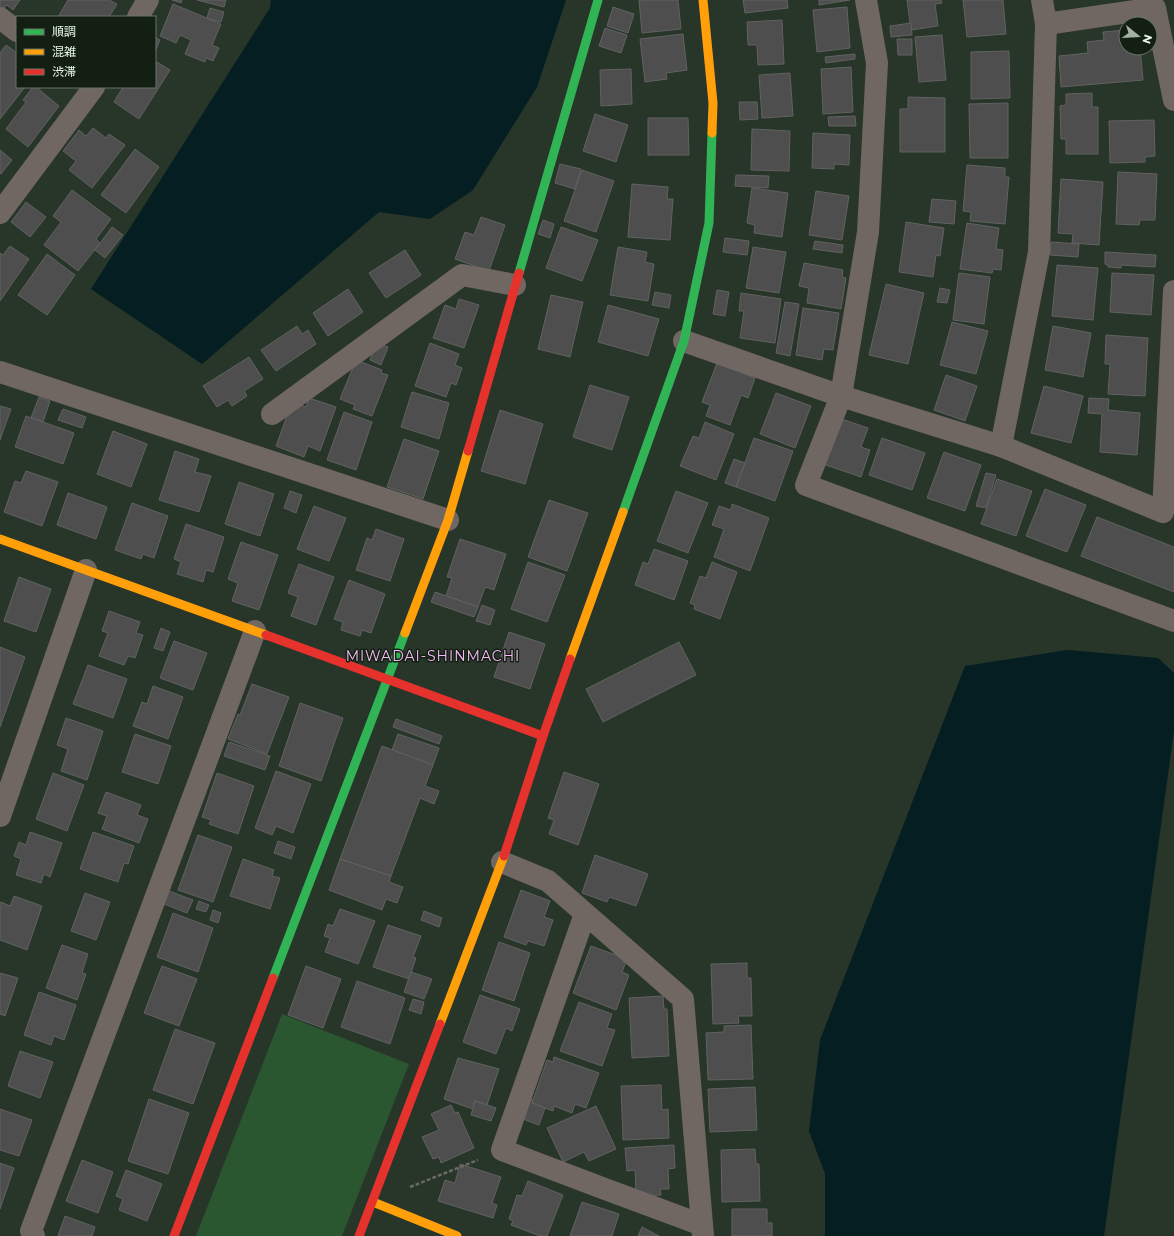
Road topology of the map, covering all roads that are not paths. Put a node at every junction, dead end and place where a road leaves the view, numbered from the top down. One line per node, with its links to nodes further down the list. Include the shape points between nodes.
1 (148, 0): 6 (street)
2 (598, 0): 13 (street)
3 (703, 0): 15 (street, via 713,102 709,223)
4 (866, 0): 17 (street, via 877,63 868,232)
5 (1042, 0): 8 (street)
6 (139, 16)
7 (0, 18): 9 (street)
8 (1046, 24): 11 (street, via 1155,8); 19 (street, via 1039,252)
9 (16, 30)
10 (92, 88): 12 (street)
11 (1174, 100)
12 (0, 213)
13 (516, 285): 18 (street, via 462,275); 20 (street)
14 (1174, 291): 19 (street, via 1164,512)
15 (684, 341): 17 (street); 26 (street)
16 (0, 372): 20 (street)
17 (841, 396): 19 (street); 23 (street, via 806,485)
18 (272, 414)
19 (1001, 446)
20 (448, 520): 25 (street)
21 (0, 539): 22 (street)
22 (86, 570): 24 (street); 27 (street)
23 (1174, 621)
24 (255, 631): 25 (street); 32 (street, via 31,1231)
25 (387, 679): 26 (street); 33 (street)
26 (544, 736): 28 (street)
27 (0, 816)
28 (502, 862): 29 (street, via 548,881); 30 (street)
29 (585, 914): 31 (street, via 683,999); 31 (street, via 502,1150)
30 (373, 1202): 34 (street); 35 (street)
31 (703, 1230)
32 (34, 1236)
33 (174, 1236)
34 (359, 1236)
35 (457, 1236)

